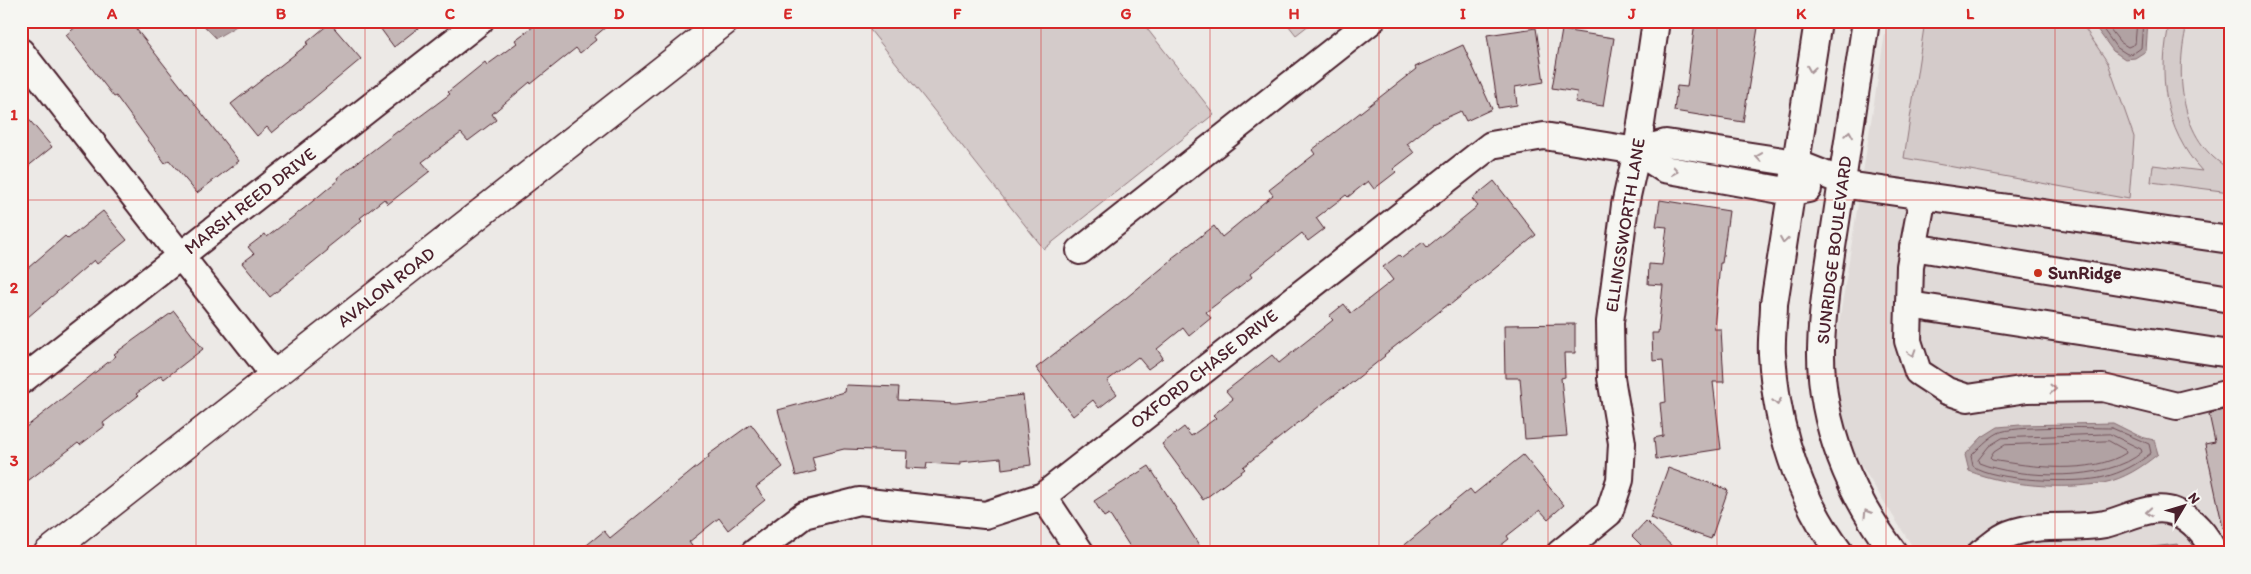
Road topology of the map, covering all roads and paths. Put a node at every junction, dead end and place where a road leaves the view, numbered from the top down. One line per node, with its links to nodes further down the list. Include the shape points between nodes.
1 (480, 21): 18 (street, MARSH REED DRIVE)
2 (725, 21): 22 (main road, AVALON ROAD)
3 (1370, 21): 17 (street)
4 (1656, 21): 8 (street, ELLINGSWORTH LANE)
5 (1818, 21): 10 (street, one-way to 10)
6 (1866, 21): 12 (street, SUNRIDGE BOULEVARD, one-way to 6)
7 (24, 61): 18 (street)
8 (1637, 151): 9 (street, OXFORD CHASE DRIVE, via 1666,143); 11 (street, OXFORD CHASE DRIVE, one-way to 11, via 1664,169); 25 (street, OXFORD CHASE DRIVE, via 1544,136 1491,145); 29 (street, ELLINGSWORTH LANE, via 1625,205 1610,322 1611,378 1622,443 1620,480 1609,513)
9 (1722, 151): 10 (street, OXFORD CHASE DRIVE, one-way to 9); 11 (street)
10 (1796, 163): 12 (street, OXFORD CHASE DRIVE); 13 (street)
11 (1719, 178): 13 (street, OXFORD CHASE DRIVE)
12 (1842, 183): 13 (street, OXFORD CHASE DRIVE); 14 (street); 31 (street, SUNRIDGE BOULEVARD, one-way to 12, via 1853,488 1833,431 1824,384 1821,351 1824,300)
13 (1792, 192): 30 (street, one-way to 30, via 1774,304 1772,352 1776,398 1794,466 1820,521)
14 (1923, 196): 15 (street); 16 (street)
15 (2230, 240)
16 (1914, 247): 19 (street); 20 (street)
17 (1080, 251)
18 (181, 256): 22 (street); 23 (street, MARSH REED DRIVE)
19 (2230, 299)
20 (1908, 305): 21 (street); 24 (street, one-way to 24, via 1908,341 1918,372 1947,391 1968,398 2027,389 2103,388 2177,406)
21 (2230, 354)
22 (274, 375): 26 (main road, AVALON ROAD)
23 (21, 381)
24 (2230, 393)
25 (1043, 496): 27 (street, OXFORD CHASE DRIVE, via 985,515 859,501 804,515); 28 (street)
26 (48, 553)
27 (754, 553)
28 (1081, 553)
29 (1560, 553)
30 (1840, 553)
31 (1894, 553)
32 (1981, 553): 33 (street, one-way to 32, via 2210,542 2188,520 2174,512 2146,511 2103,524 2029,529 2008,534)
33 (2214, 553)

